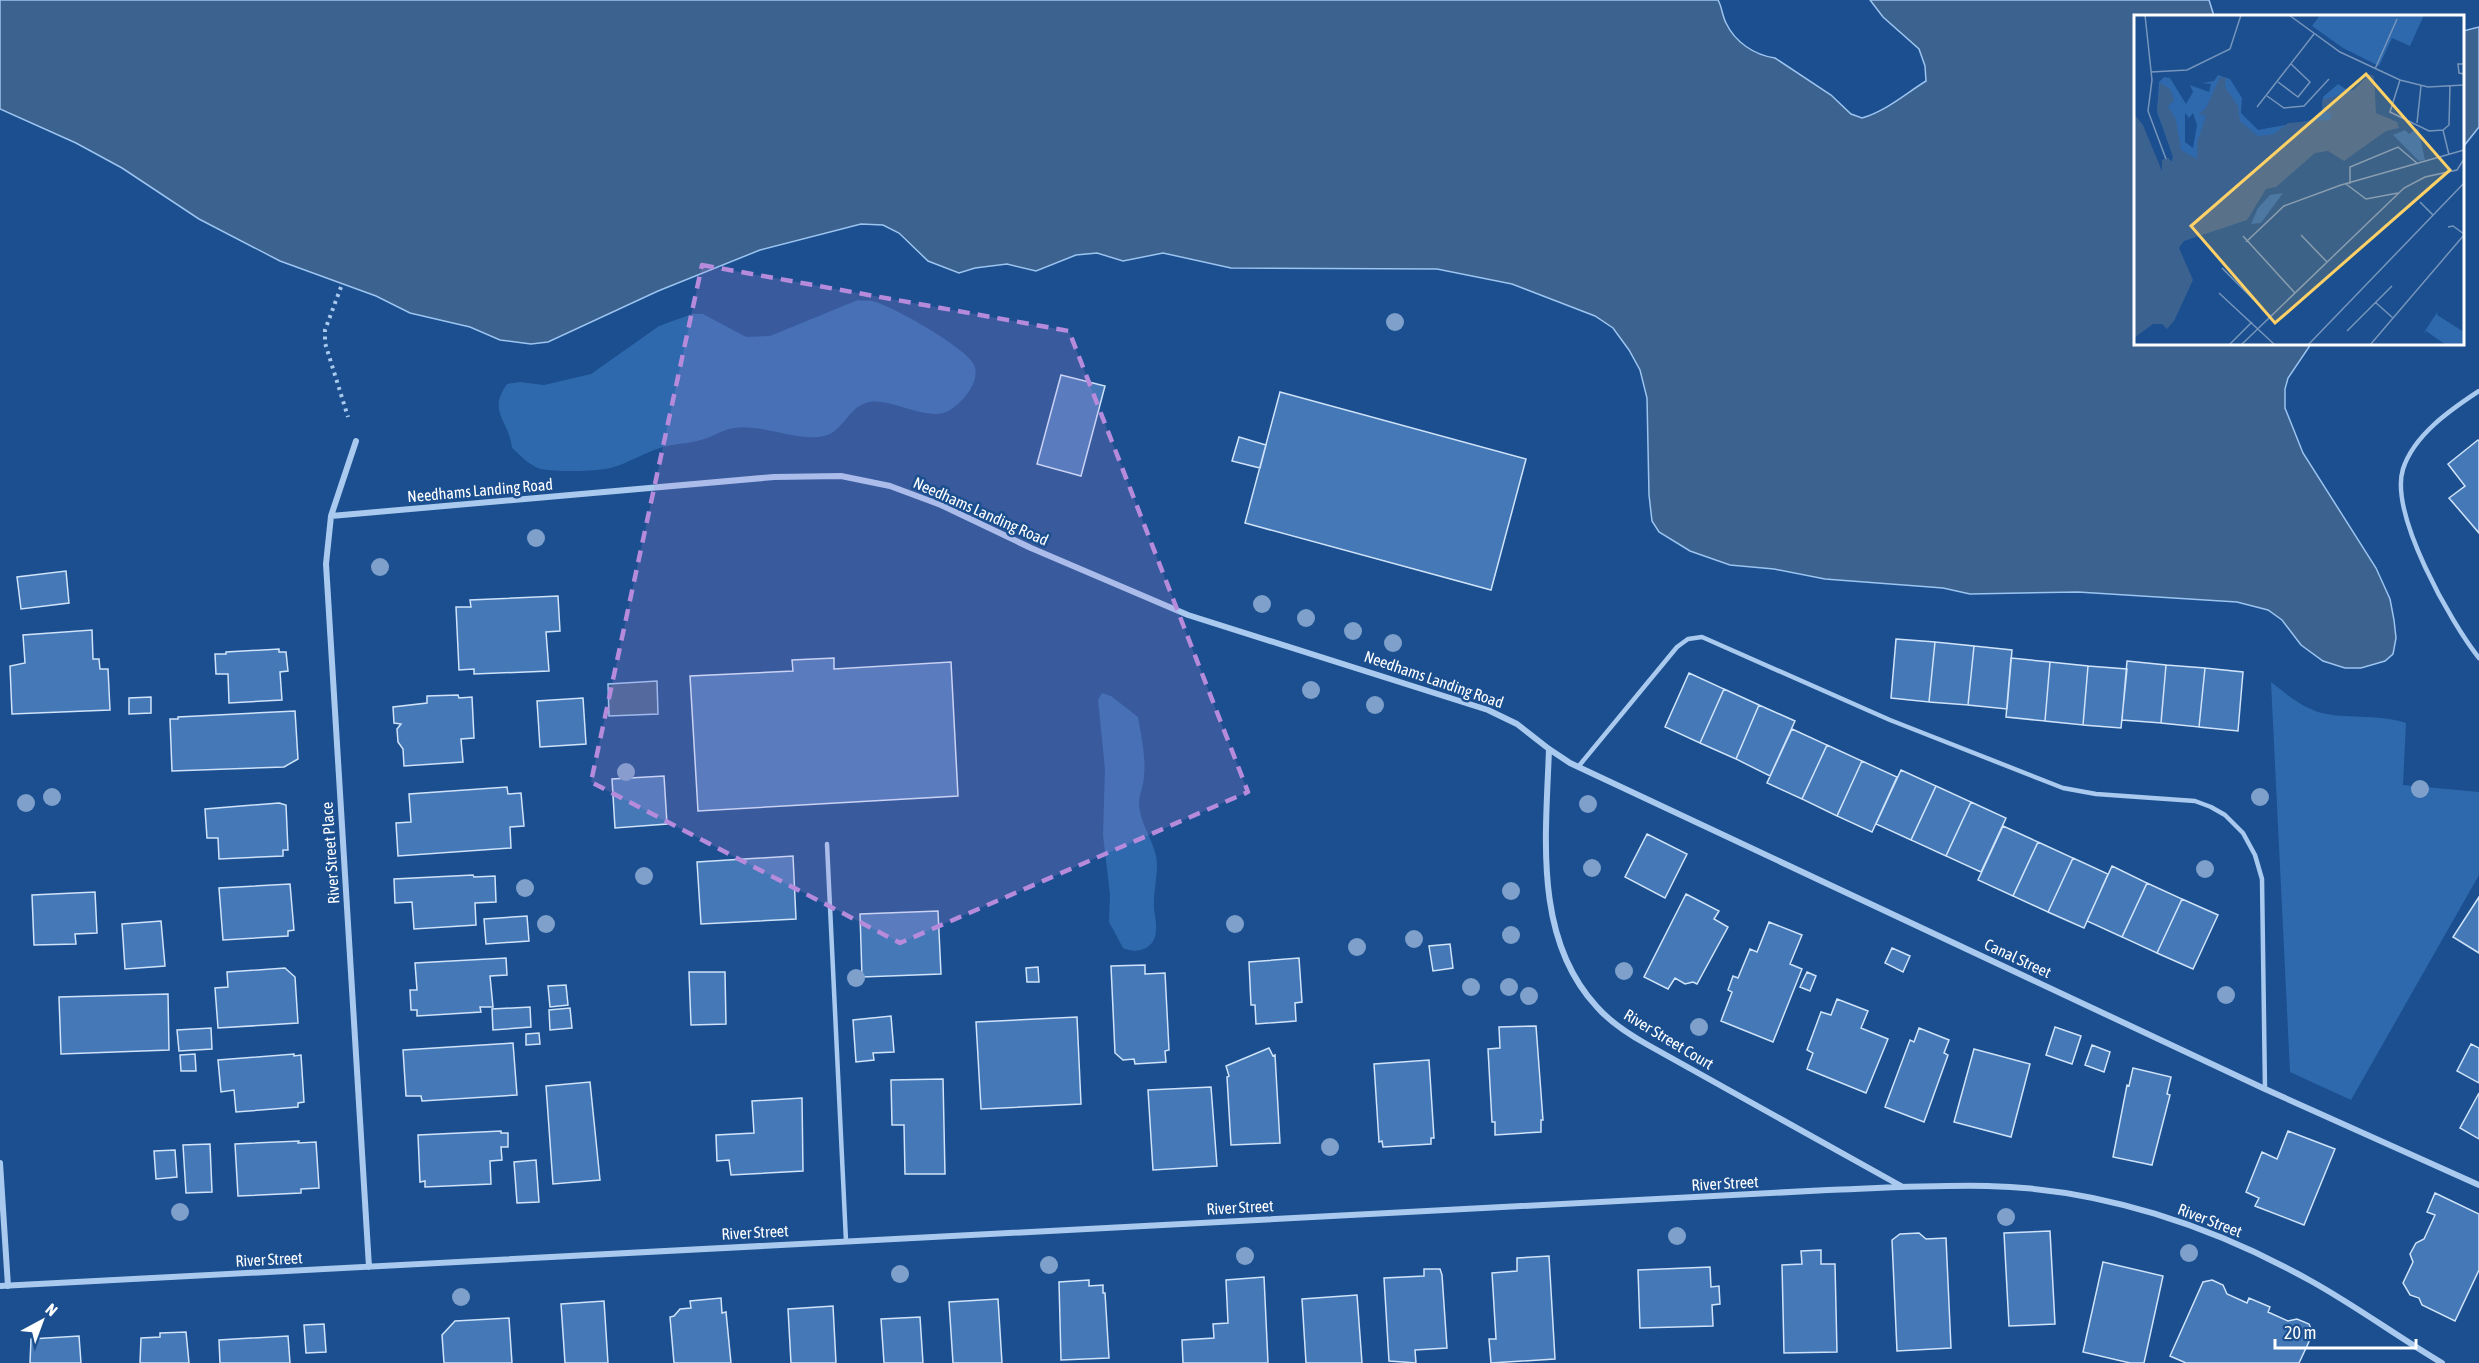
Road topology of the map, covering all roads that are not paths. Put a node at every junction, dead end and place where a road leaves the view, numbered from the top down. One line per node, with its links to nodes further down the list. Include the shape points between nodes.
1 (2479, 392): 4 (lane, via 2439,420 2414,447 2403,470 2400,490 2420,554 2447,609)
2 (356, 441): 3 (street, River Street Place)
3 (331, 516): 5 (street, Needhams Landing Road, via 774,477 862,479 942,505 1062,562 1188,615 1488,710 1517,724); 13 (street, River Street Place, via 326,564)
4 (2479, 658)
5 (1549, 749): 6 (street, Canal Street); 11 (street, River Street Court, via 1548,893 1568,963 1596,1006 1648,1045)
6 (1578, 766): 8 (street, Canal Street); 8 (lane, via 1677,647 1688,639 1702,637 1890,720 2063,788 2195,801 2219,810 2250,843 2262,879)
7 (827, 844): 12 (lane)
8 (2265, 1089): 10 (street, Canal Street)
9 (0, 1162): 15 (street)
10 (2479, 1185)
11 (1902, 1187): 12 (street, River Street); 16 (street, River Street, via 1989,1186 2068,1194 2179,1221 2228,1240 2310,1281)
12 (846, 1240): 13 (street, River Street)
13 (369, 1268): 15 (street, River Street)
14 (0, 1286): 15 (street, River Street)
15 (8, 1286)
16 (2442, 1363)

